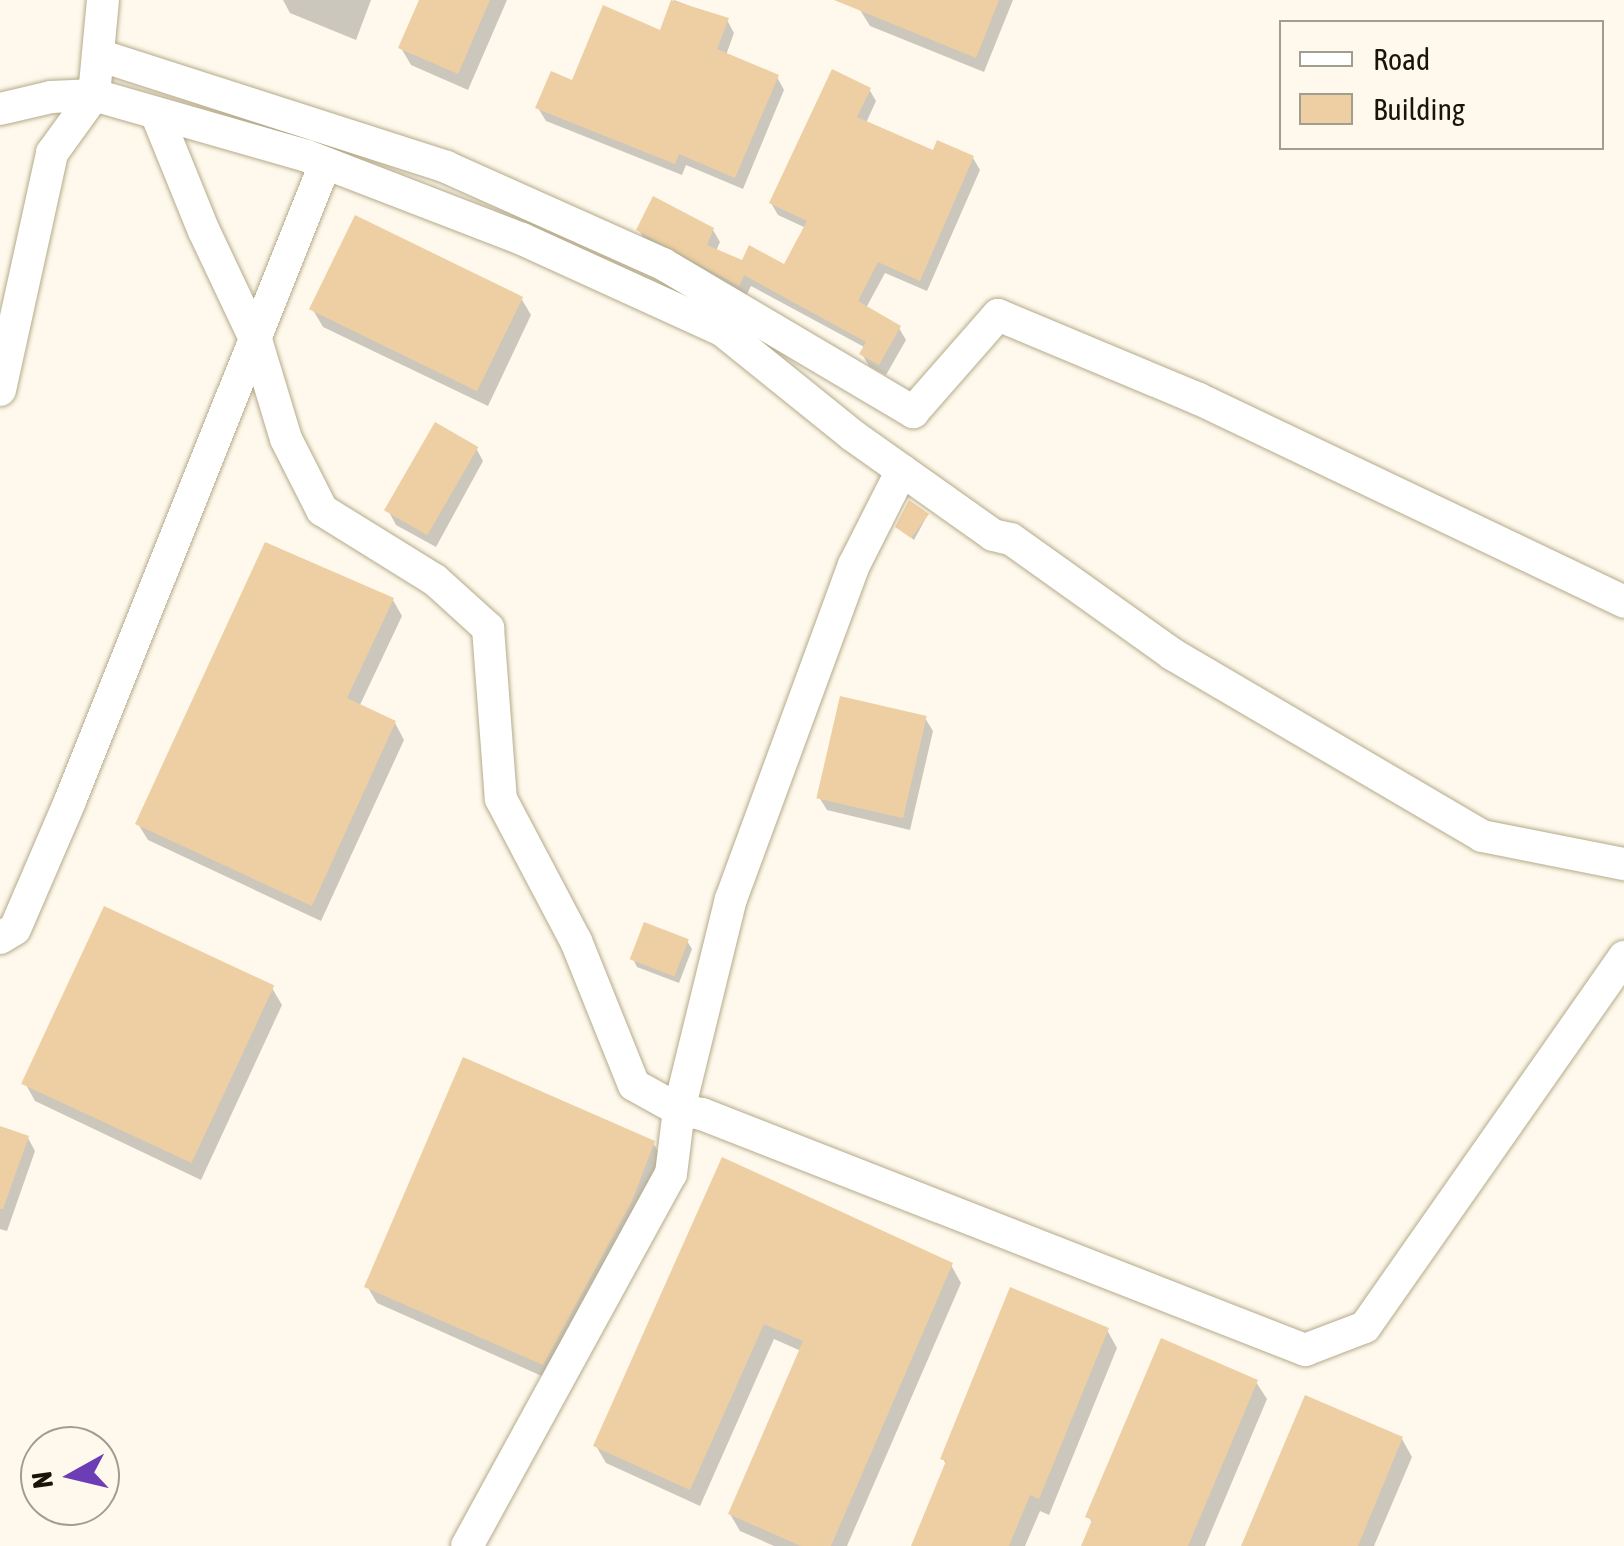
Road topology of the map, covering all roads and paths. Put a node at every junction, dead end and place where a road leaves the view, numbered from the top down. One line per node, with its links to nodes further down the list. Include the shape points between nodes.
1 (103, 0): 2 (street)
2 (98, 55): 3 (street); 10 (street, via 446,168 663,264 913,412 998,315 1199,399)
3 (94, 95): 4 (street); 5 (street); 8 (street, via 52,153)
4 (0, 108)
5 (156, 112): 6 (street); 7 (street)
6 (326, 164): 7 (street); 9 (street, via 522,238 722,330)
7 (257, 344): 12 (street, via 30,893 14,929); 14 (street, via 286,440 322,510 435,580 488,628 500,799 576,941 634,1085)
8 (0, 390)
9 (902, 470): 11 (street, via 1172,654 1482,836); 14 (street, via 854,565 731,899)
10 (1624, 602)
11 (1624, 864)
12 (0, 938)
13 (1624, 957): 14 (street, via 1365,1327 1305,1350)
14 (679, 1110): 15 (street, via 670,1174)
15 (467, 1546)

